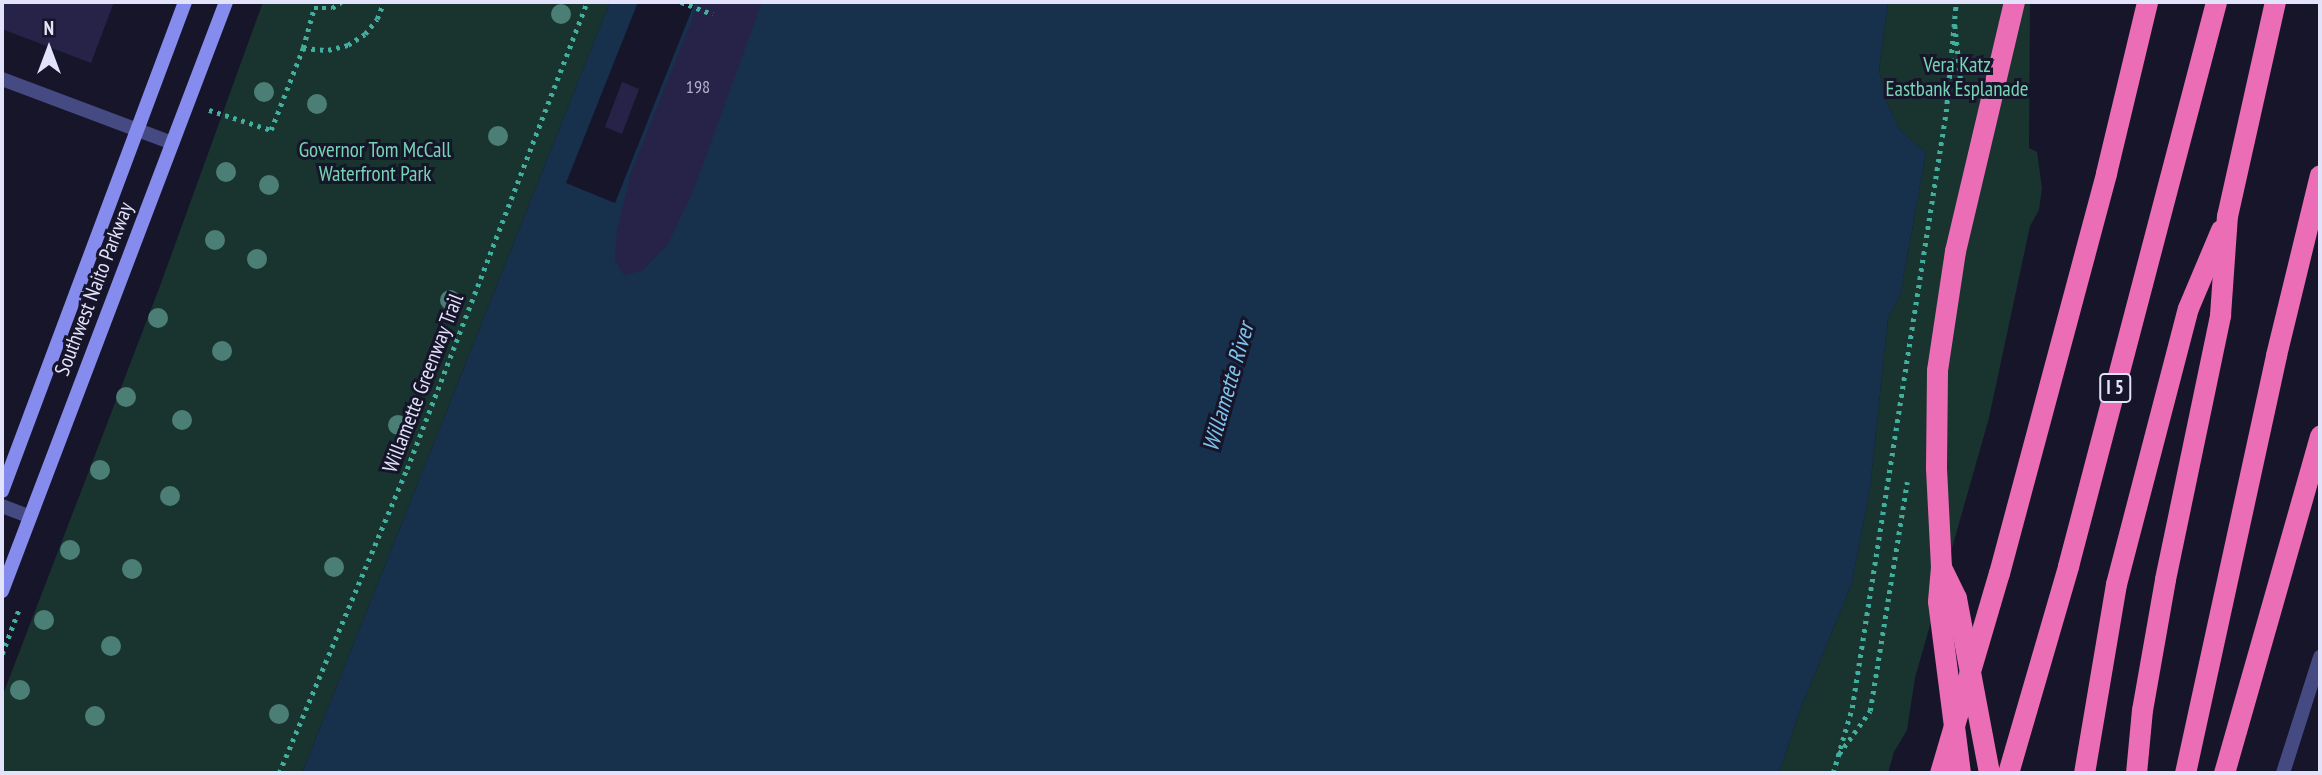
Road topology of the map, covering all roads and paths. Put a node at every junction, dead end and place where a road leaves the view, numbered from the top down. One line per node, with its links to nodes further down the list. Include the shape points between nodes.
1 (185, 2): 16 (main road, Southwest Naito Parkway)
2 (226, 2): 17 (main road, Southwest Naito Parkway)
3 (341, 2): 13 (path, via 332,8 314,8)
4 (384, 2): 13 (path, via 365,34 348,46)
5 (587, 2): 27 (path, Willamette Greenway Trail, via 407,469)
6 (681, 2): 12 (path)
7 (1955, 2): 28 (path, via 1946,111 1852,708)
8 (2014, 2): 24 (highway, via 1955,251 1937,370)
9 (2147, 2): 29 (highway, via 1999,573)
10 (2216, 2): 32 (highway, I 5, via 2068,566)
11 (2275, 2): 19 (highway)
12 (713, 14)
13 (303, 48): 15 (path, via 271,130)
14 (2, 79): 16 (street)
15 (227, 114)
16 (136, 129): 17 (street); 21 (main road, Southwest Naito Parkway)
17 (172, 143): 23 (main road, Southwest Naito Parkway)
18 (2320, 176): 35 (highway)
19 (2227, 216): 33 (highway, via 2188,307 2116,583); 34 (highway, via 2220,315 2142,710)
20 (2320, 435): 36 (highway)
21 (2, 491)
22 (2, 506): 23 (street)
23 (30, 517): 25 (main road, Southwest Naito Parkway)
24 (1941, 567): 30 (highway, via 1938,601); 31 (highway, via 1956,598)
25 (2, 591)
26 (2320, 657): 37 (street)
27 (279, 773)
28 (1833, 773)
29 (1940, 773)
30 (1960, 773)
31 (1989, 773)
32 (2008, 773)
33 (2084, 773)
34 (2136, 773)
35 (2185, 773)
36 (2224, 773)
37 (2283, 773)

